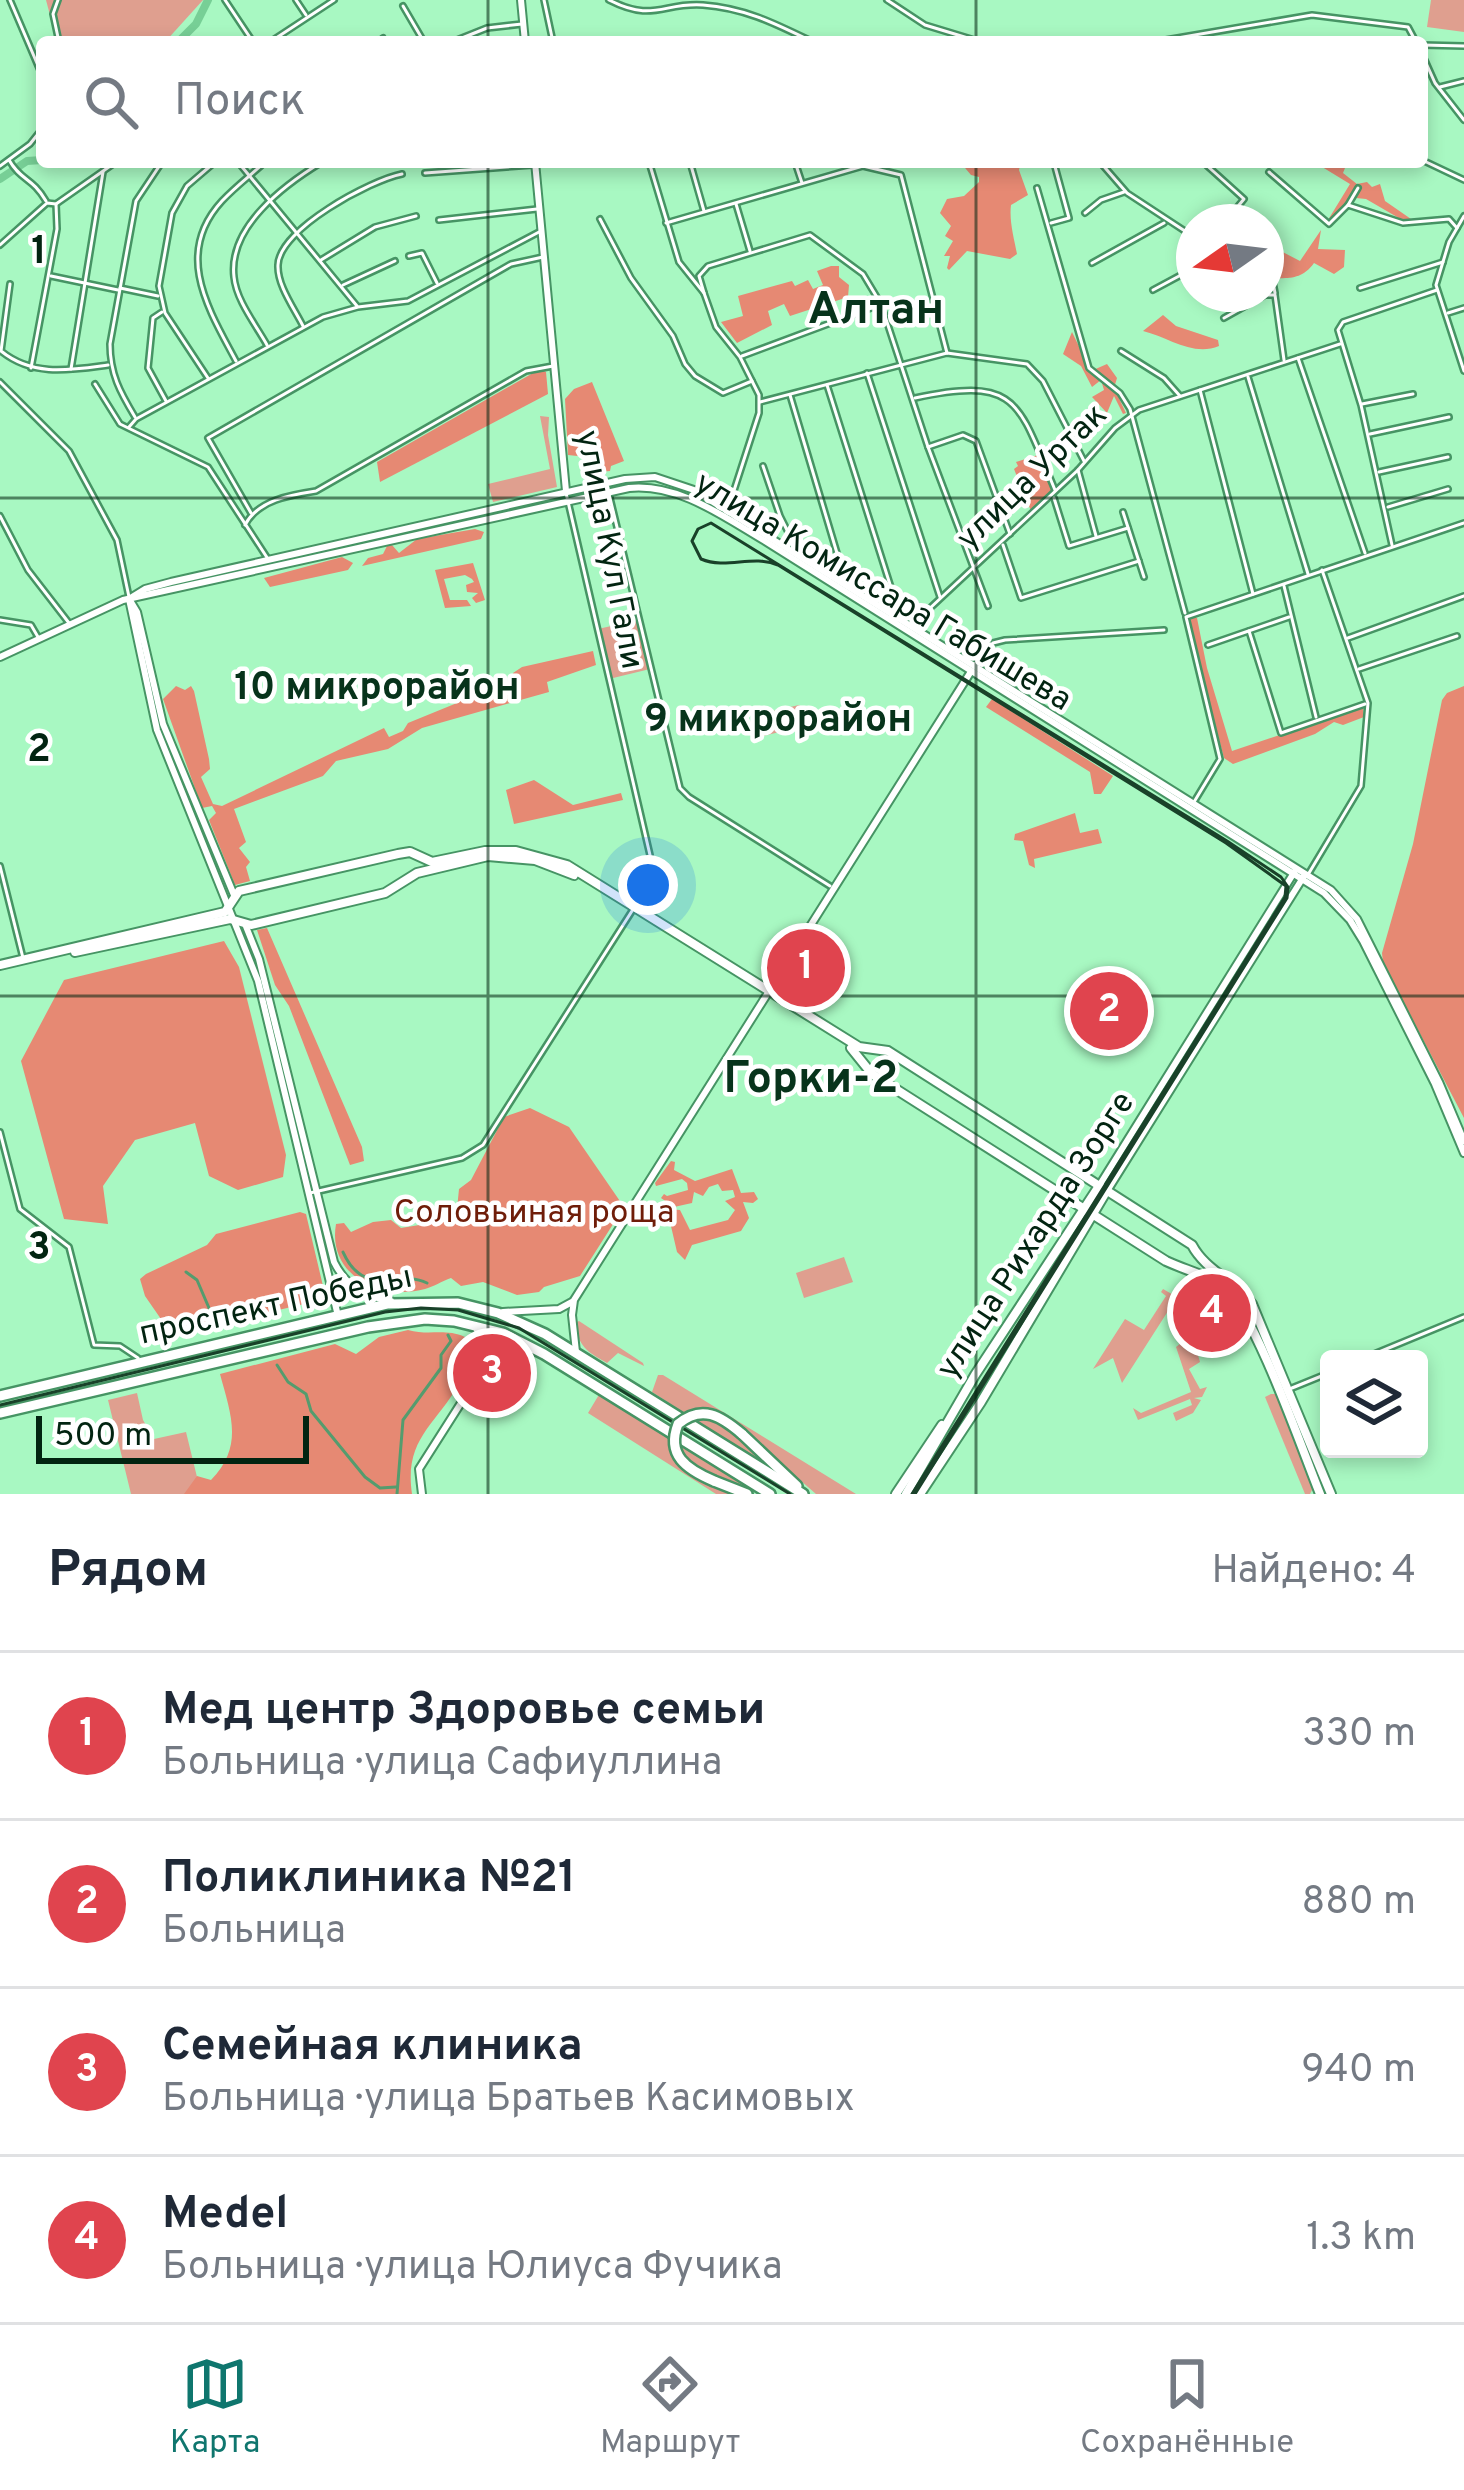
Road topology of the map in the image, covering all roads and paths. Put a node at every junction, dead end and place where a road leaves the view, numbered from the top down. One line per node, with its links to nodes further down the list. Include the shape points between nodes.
1 (10, 0): 26 (street)
2 (58, 0): 13 (street)
3 (225, 0): 14 (street)
4 (296, 0): 11 (street)
5 (334, 0): 11 (street)
6 (521, 0): 12 (street)
7 (544, 0): 19 (street)
8 (609, 0): 20 (street, via 646,13 696,4 742,9)
9 (887, 0): 21 (street)
10 (404, 6): 16 (street)
11 (308, 16): 15 (street)
12 (524, 24): 17 (street); 18 (street)
13 (57, 36)
14 (249, 36)
15 (279, 36)
16 (421, 36)
17 (467, 36)
18 (525, 36)
19 (552, 36)
20 (800, 36)
21 (961, 36)
22 (1189, 36): 23 (street, via 1312,15 1408,27)
23 (1414, 36)
24 (1428, 44): 25 (street)
25 (1464, 46)
26 (36, 61)
27 (1428, 67): 29 (street)
28 (1464, 81): 29 (street)
29 (1438, 88): 30 (street)
30 (1464, 120)
31 (36, 134): 32 (street)
32 (8, 160): 34 (street); 62 (street)
33 (1428, 163): 56 (street)
34 (0, 166)
35 (108, 168): 51 (street)
36 (158, 168): 97 (street, via 136,201)
37 (208, 168): 101 (street, via 172,213)
38 (243, 168): 55 (street)
39 (259, 168): 55 (street)
40 (314, 168): 61 (street)
41 (474, 168): 52 (street)
42 (535, 168): 67 (street, улица Кул Гали)
43 (652, 168): 75 (street)
44 (693, 168): 68 (street)
45 (797, 168): 57 (street)
46 (856, 168): 57 (street)
47 (871, 168): 115 (street, via 903,176)
48 (1055, 168): 76 (street, via 1069,218)
49 (1105, 168): 60 (street)
50 (1210, 168): 65 (street, via 1244,199)
51 (103, 172): 63 (street); 93 (street)
52 (425, 172)
53 (1269, 172): 66 (street, via 1329,224)
54 (402, 174): 80 (street)
55 (250, 176): 61 (street); 119 (street, via 203,230 197,274)
56 (1464, 180)
57 (802, 184): 64 (street)
58 (1037, 188): 76 (street)
59 (1358, 188): 66 (street)
60 (1126, 191): 69 (street); 74 (street)
61 (272, 202): 80 (street); 112 (street, via 251,221 234,269)
62 (47, 203): 63 (street); 82 (street)
63 (56, 204): 90 (street)
64 (736, 204): 68 (street); 83 (street)
65 (1240, 204)
66 (1348, 205): 78 (street, via 1403,223 1449,219)
67 (539, 209): 73 (street); 79 (street, улица Кул Гали)
68 (704, 213): 75 (street)
69 (1085, 213)
70 (416, 216): 86 (street, via 375,227)
71 (1464, 216): 78 (street)
72 (600, 219): 129 (street, via 695,376 722,393)
73 (439, 220)
74 (1167, 222): 77 (street); 89 (street)
75 (666, 224): 100 (street, via 679,262)
76 (1049, 224): 141 (street, via 1089,368 1120,393)
77 (1176, 227)
78 (1456, 230): 81 (street); 88 (street)
79 (541, 232): 85 (street, улица Кул Гали); 94 (street)
80 (298, 233): 86 (street); 110 (street, via 278,267)
81 (1464, 237)
82 (0, 245)
83 (750, 253): 100 (street, via 702,269); 102 (street, via 817,237 863,274)
84 (410, 256): 94 (street, via 422,253)
85 (543, 257): 122 (street, улица Кул Гали); 160 (street, via 511,264 208,438)
86 (320, 261): 95 (street)
87 (395, 261): 95 (street)
88 (1443, 262): 96 (street); 99 (street)
89 (1092, 263)
90 (49, 276): 93 (street); 124 (street)
91 (1176, 278): 98 (street)
92 (10, 284): 113 (street)
93 (85, 284): 97 (street); 125 (street)
94 (438, 285): 103 (street, via 408,301)
95 (342, 286): 103 (street)
96 (1360, 288)
97 (120, 289): 101 (street); 121 (street)
98 (1153, 290)
99 (1437, 290): 108 (street); 111 (street, via 1343,322)
100 (704, 293): 116 (street, via 716,327)
101 (160, 296): 105 (street)
102 (881, 304): 116 (street); 120 (street)
103 (358, 307): 110 (street)
104 (1464, 308): 108 (street)
105 (164, 311): 128 (street); 139 (street, via 153,318 148,368)
106 (1235, 312): 109 (street)
107 (1277, 312): 118 (street)
108 (1446, 314): 123 (street)
109 (1224, 318)
110 (304, 327): 112 (street)
111 (1340, 344): 117 (street, улица Уртак); 140 (street)
112 (268, 346): 119 (street)
113 (1, 351): 124 (street)
114 (1121, 351): 136 (street)
115 (947, 353): 120 (street); 148 (street, via 1033,367)
116 (740, 357): 129 (street)
117 (1298, 358): 118 (street, улица Уртак); 171 (street)
118 (1284, 362): 127 (street, улица Уртак)
119 (237, 363): 128 (street)
120 (903, 363): 126 (street); 137 (street)
121 (110, 364): 125 (street); 143 (street)
122 (553, 366): 153 (street, улица Кул Гали); 160 (street, via 526,371 316,490)
123 (1463, 366)
124 (31, 368): 125 (street)
125 (70, 369)
126 (867, 373): 132 (street); 185 (street)
127 (1247, 376): 133 (street, улица Уртак); 178 (street)
128 (209, 380): 139 (street)
129 (753, 380): 138 (street)
130 (0, 382): 186 (street, via 69,451 117,540)
131 (94, 384): 144 (street)
132 (827, 384): 134 (street); 188 (street)
133 (1200, 390): 136 (street, улица Уртак); 183 (street)
134 (789, 394): 138 (street); 180 (street)
135 (1413, 394): 140 (street)
136 (1180, 396): 141 (street, улица Уртак)
137 (913, 398): 146 (street); 155 (street, via 974,388 1007,399 1023,413)
138 (760, 402): 158 (street)
139 (166, 403): 143 (street)
140 (1361, 404): 145 (street)
141 (1130, 417): 148 (street, улица Уртак); 189 (street)
142 (1448, 417): 145 (street)
143 (136, 418): 144 (street)
144 (129, 427): 163 (street, via 206,465)
145 (1368, 435): 151 (street)
146 (928, 447): 165 (street, via 963,435 976,441); 176 (street)
147 (1448, 457): 151 (street)
148 (1085, 463): 150 (street, улица Уртак)
149 (764, 466): 172 (street)
150 (1078, 470): 155 (street, улица Уртак); 166 (street)
151 (1377, 473): 157 (street)
152 (1448, 489): 157 (street)
153 (566, 491): 156 (street, улица Кул Гали); 158 (street, улица Комиссара Габишева, via 655,477); 168 (street, улица Комиссара Габишева)
154 (608, 493): 156 (street, улица Комиссара Габишева); 172 (street, улица Комиссара Габишева, via 644,487 678,494); 211 (street, улица Кул Гали, via 680,788)
155 (1054, 493): 165 (street, улица Уртак); 166 (street, via 1069,546)
156 (568, 501): 170 (street, улица Комиссара Габишева); 214 (street, улица Кул Гали, via 653,868)
157 (1386, 508): 169 (street)
158 (728, 509): 172 (street, улица Комиссара Габишева)
159 (1123, 512): 164 (street)
160 (251, 513): 163 (street)
161 (0, 517): 192 (street, via 35,582)
162 (1464, 523): 169 (street)
163 (245, 525): 173 (street)
164 (1128, 528): 166 (street); 174 (street)
165 (1011, 536): 167 (street, улица Уртак)
166 (1096, 538)
167 (1003, 543): 174 (street, via 1021,598); 176 (street, улица Уртак)
168 (333, 545): 170 (street); 173 (street, улица Комиссара Габишева)
169 (1392, 547): 171 (street)
170 (335, 555): 175 (street, улица Комиссара Габишева)
171 (1366, 555): 177 (street)
172 (797, 557): 180 (street, улица Комиссара Габишева); 201 (street, улица Комиссара Габишева)
173 (268, 560): 175 (street); 182 (street, улица Комиссара Габишева)
174 (1139, 561): 179 (street)
175 (270, 569): 182 (street, улица Комиссара Габишева)
176 (974, 569): 185 (street, улица Уртак); 187 (street)
177 (1322, 570): 178 (street); 198 (street)
178 (1308, 575): 181 (street)
179 (1144, 577)
180 (840, 580): 188 (street, улица Комиссара Габишева)
181 (1284, 585): 183 (street); 190 (street)
182 (172, 587): 186 (street, улица Комиссара Габишева)
183 (1254, 596): 189 (street)
184 (1464, 596): 198 (street)
185 (941, 598): 193 (street, улица Уртак)
186 (129, 599): 192 (street, улица Комиссара Габишева); 206 (street, via 157,730)
187 (988, 606)
188 (894, 614): 193 (street, улица Комиссара Габишева)
189 (1186, 615): 205 (street, via 1220,760)
190 (1291, 616): 195 (street); 204 (street)
191 (0, 620): 197 (street, via 31,625)
192 (70, 624): 197 (street, улица Комиссара Габишева)
193 (911, 626): 201 (street, улица Комиссара Габишева)
194 (1164, 630): 201 (street, via 1005,640)
195 (1249, 631): 199 (street); 204 (street, via 1281,734)
196 (1457, 635): 202 (street)
197 (39, 638): 200 (street, улица Комиссара Габишева)
198 (1346, 638): 202 (street)
199 (1208, 645)
200 (0, 657)
201 (972, 669): 205 (street, улица Комиссара Габишева); 210 (street, улица Комиссара Габишева); 211 (street)
202 (1357, 670): 203 (street)
203 (1368, 703): 204 (street); 210 (street, via 1361,786)
204 (1317, 720)
205 (1194, 803): 210 (street, улица Комиссара Габишева)
206 (215, 862): 212 (street); 213 (street)
207 (432, 862): 209 (main road); 212 (main road, via 410,852); 214 (main road, via 485,851 530,853 567,865)
208 (0, 866): 216 (street)
209 (424, 870): 214 (main road, via 488,856 535,860); 215 (main road, via 386,893)
210 (1302, 874): 220 (street, via 1353,912); 221 (street, via 1357,931); 222 (street, улица Рихарда Зорге)
211 (833, 888): 218 (street)
212 (234, 895): 213 (main road)
213 (230, 907): 215 (street); 216 (main road)
214 (634, 908): 218 (main road); 223 (street, улица Кул Гали, via 483,1145 462,1158)
215 (240, 923): 217 (main road); 223 (street)
216 (23, 960): 217 (main road)
217 (0, 968)
218 (767, 991): 222 (main road, via 859,1047 888,1051); 224 (main road, via 857,1052 872,1074); 225 (street)
219 (0, 1132): 233 (street, via 20,1209 69,1247 94,1345)
220 (1464, 1141)
221 (1464, 1153)
222 (1103, 1189): 224 (main road, улица Рихарда Зорге); 239 (main road, via 1192,1245 1236,1285 1252,1304)
223 (313, 1192): 226 (street, via 340,1274 362,1293); 228 (street)
224 (1090, 1210): 239 (main road, via 1233,1295); 241 (main road, улица Рихарда Зорге); 243 (main road, улица Рихарда Зорге)
225 (574, 1300): 227 (street, via 559,1309); 234 (street)
226 (400, 1302): 227 (main road, проспект Победы); 228 (main road, проспект Победы)
227 (498, 1312): 234 (main road, проспект Победы)
228 (338, 1316): 236 (main road, проспект Победы)
229 (1464, 1317): 232 (street)
230 (474, 1325): 231 (main road, проспект Победы); 235 (street); 242 (main road, проспект Победы, via 390,1323)
231 (513, 1337): 235 (street); 246 (main road, проспект Победы)
232 (1384, 1350)
233 (128, 1351): 236 (street); 237 (street)
234 (576, 1352): 247 (main road, проспект Победы)
235 (491, 1357): 244 (street, via 419,1468)
236 (145, 1361): 237 (main road, проспект Победы)
237 (123, 1366): 240 (main road, проспект Победы)
238 (1320, 1377): 239 (street)
239 (1284, 1392): 251 (main road); 252 (main road)
240 (0, 1396)
241 (955, 1410): 248 (main road); 249 (main road, улица Рихарда Зорге)
242 (0, 1413)
243 (968, 1420): 250 (main road, улица Рихарда Зорге); 250 (main road)
244 (422, 1494)
245 (747, 1494): 247 (main road, bridge, via 679,1460 678,1424 691,1414 716,1415)
246 (770, 1494)
247 (804, 1494)
248 (896, 1494)
249 (906, 1494)
250 (923, 1494)
251 (1320, 1494)
252 (1331, 1494)

